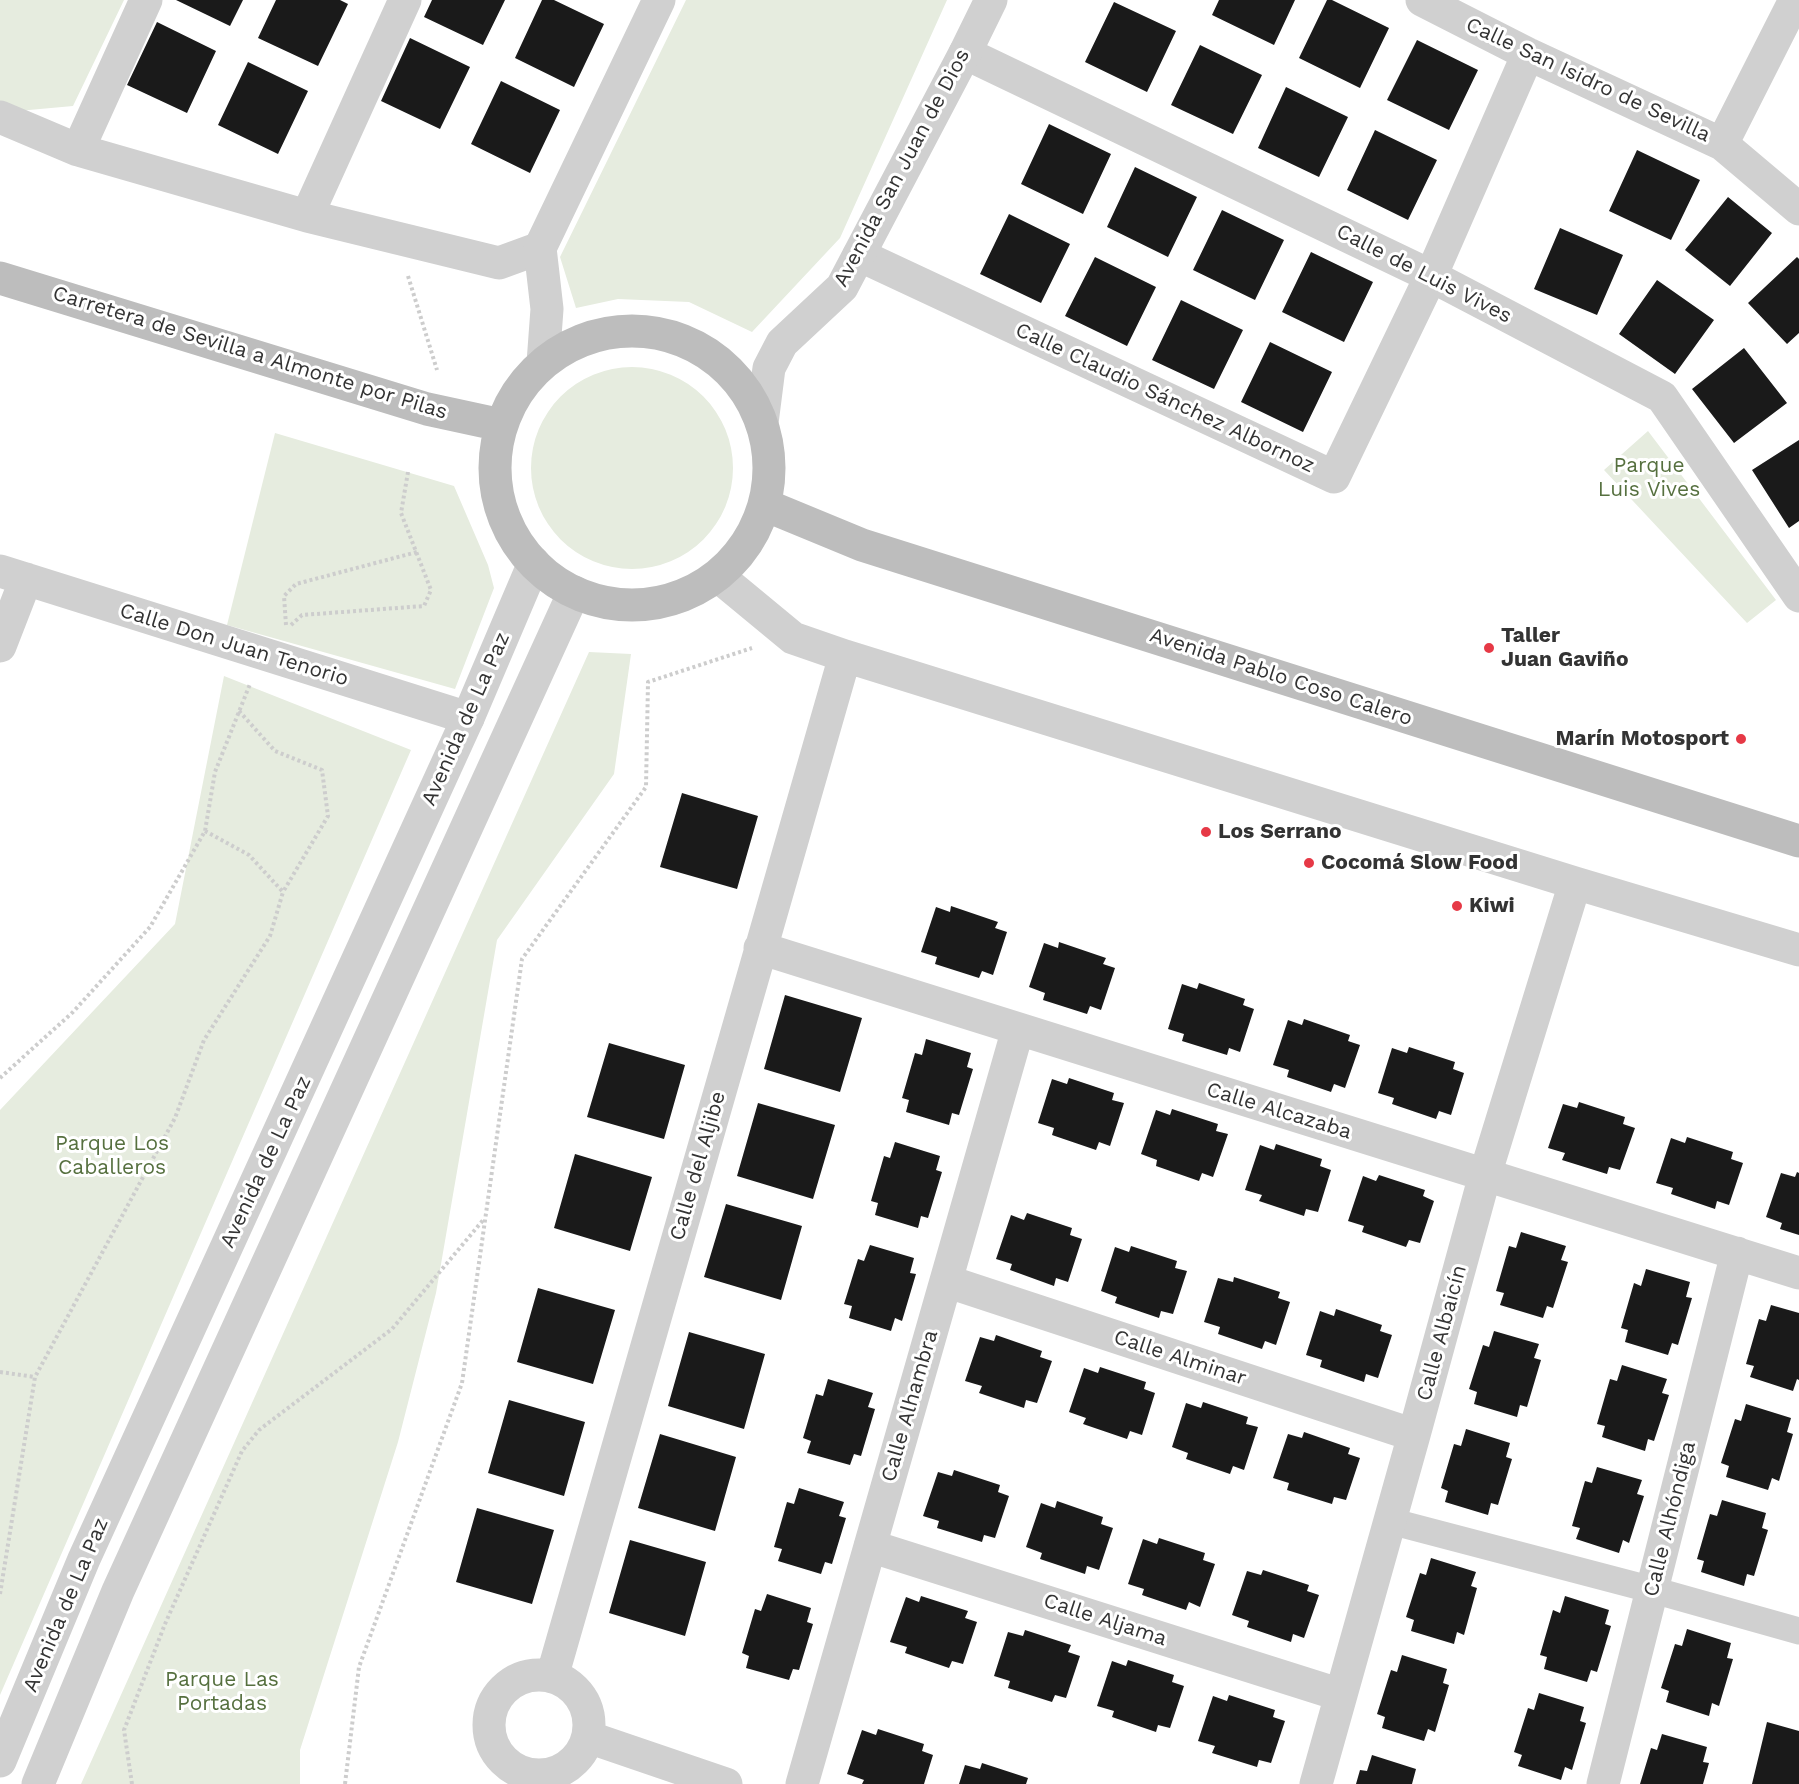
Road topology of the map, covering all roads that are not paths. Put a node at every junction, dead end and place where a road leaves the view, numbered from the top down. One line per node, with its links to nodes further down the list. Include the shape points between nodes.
1 (146, 0): 11 (street)
2 (405, 0): 13 (street)
3 (659, 0): 14 (street)
4 (991, 0): 7 (street, Avenida San Juan de Dios)
5 (1422, 0): 8 (street, Calle San Isidro de Sevilla)
6 (1795, 0): 10 (street)
7 (965, 53): 15 (street, Avenida San Juan de Dios); 16 (street, Calle de Luis Vives)
8 (1528, 54): 10 (street, Calle San Isidro de Sevilla); 16 (street)
9 (0, 117): 11 (street)
10 (1722, 144): 12 (street, Calle San Isidro de Sevilla)
11 (78, 150): 13 (street)
12 (1799, 209)
13 (307, 216): 14 (street, via 499,263)
14 (540, 249): 18 (street, via 547,309)
15 (859, 255): 16 (street, Calle Claudio Sánchez Albornoz, via 1334,477); 19 (street, Avenida San Juan de Dios, via 842,287 782,343 770,369)
16 (1431, 276): 26 (street, Calle de Luis Vives, via 1662,398)
17 (1, 280): 20 (main road, Carretera de Sevilla a Almonte por Pilas, via 427,409)
18 (543, 363): 19 (main road, via 580,340 623,331 668,335 708,354 741,384); 20 (main road, via 518,391)
19 (762, 423): 21 (main road, via 769,464)
20 (501, 425): 22 (main road, via 495,461 498,498 512,533)
21 (765, 505): 24 (main road, via 747,545); 30 (main road, Avenida Pablo Coso Calero, via 862,545)
22 (534, 563): 25 (main road); 29 (street, Avenida de La Paz)
23 (13, 575): 27 (street); 29 (street, Calle Don Juan Tenorio)
24 (718, 576): 25 (main road, via 685,595 648,604 610,603); 28 (street, via 794,638)
25 (574, 592): 49 (street, Avenida de La Paz, via 118,1591)
26 (1799, 596)
27 (0, 646)
28 (844, 656): 31 (street); 32 (street, Calle del Aljibe)
29 (468, 718): 47 (street, Avenida de La Paz, via 84,1559)
30 (1799, 841)
31 (1575, 883): 33 (street); 35 (street, Calle Albaicín)
32 (760, 948): 34 (street, Calle Alcazaba); 44 (street, Calle del Aljibe)
33 (1799, 950)
34 (1018, 1029): 35 (street, Calle Alcazaba); 38 (street, Calle Alhambra)
35 (1485, 1175): 36 (street, Calle Alcazaba); 39 (street, Calle Albaicín)
36 (1737, 1253): 37 (street, Calle Alcazaba); 42 (street, Calle Alhóndiga)
37 (1799, 1273)
38 (946, 1281): 39 (street, Calle Alminar); 41 (street, Calle Alhambra)
39 (1414, 1435): 40 (street, Calle Albaicín)
40 (1390, 1521): 42 (street); 45 (street, Calle Albaicín)
41 (870, 1546): 45 (street, Calle Aljama); 51 (street, Calle Alhambra)
42 (1653, 1590): 43 (street); 53 (street, Calle Alhóndiga)
43 (1799, 1631)
44 (552, 1677): 46 (street, via 575,1690 587,1710); 48 (street, via 518,1680 504,1689 491,1707 488,1724 493,1747 509,1766)
45 (1341, 1695): 52 (street, Calle Albaicín)
46 (588, 1737): 48 (street, via 582,1753 570,1765); 50 (street)
47 (0, 1761)
48 (540, 1780)
49 (38, 1784)
50 (726, 1784)
51 (802, 1784)
52 (1316, 1784)
53 (1604, 1784)

